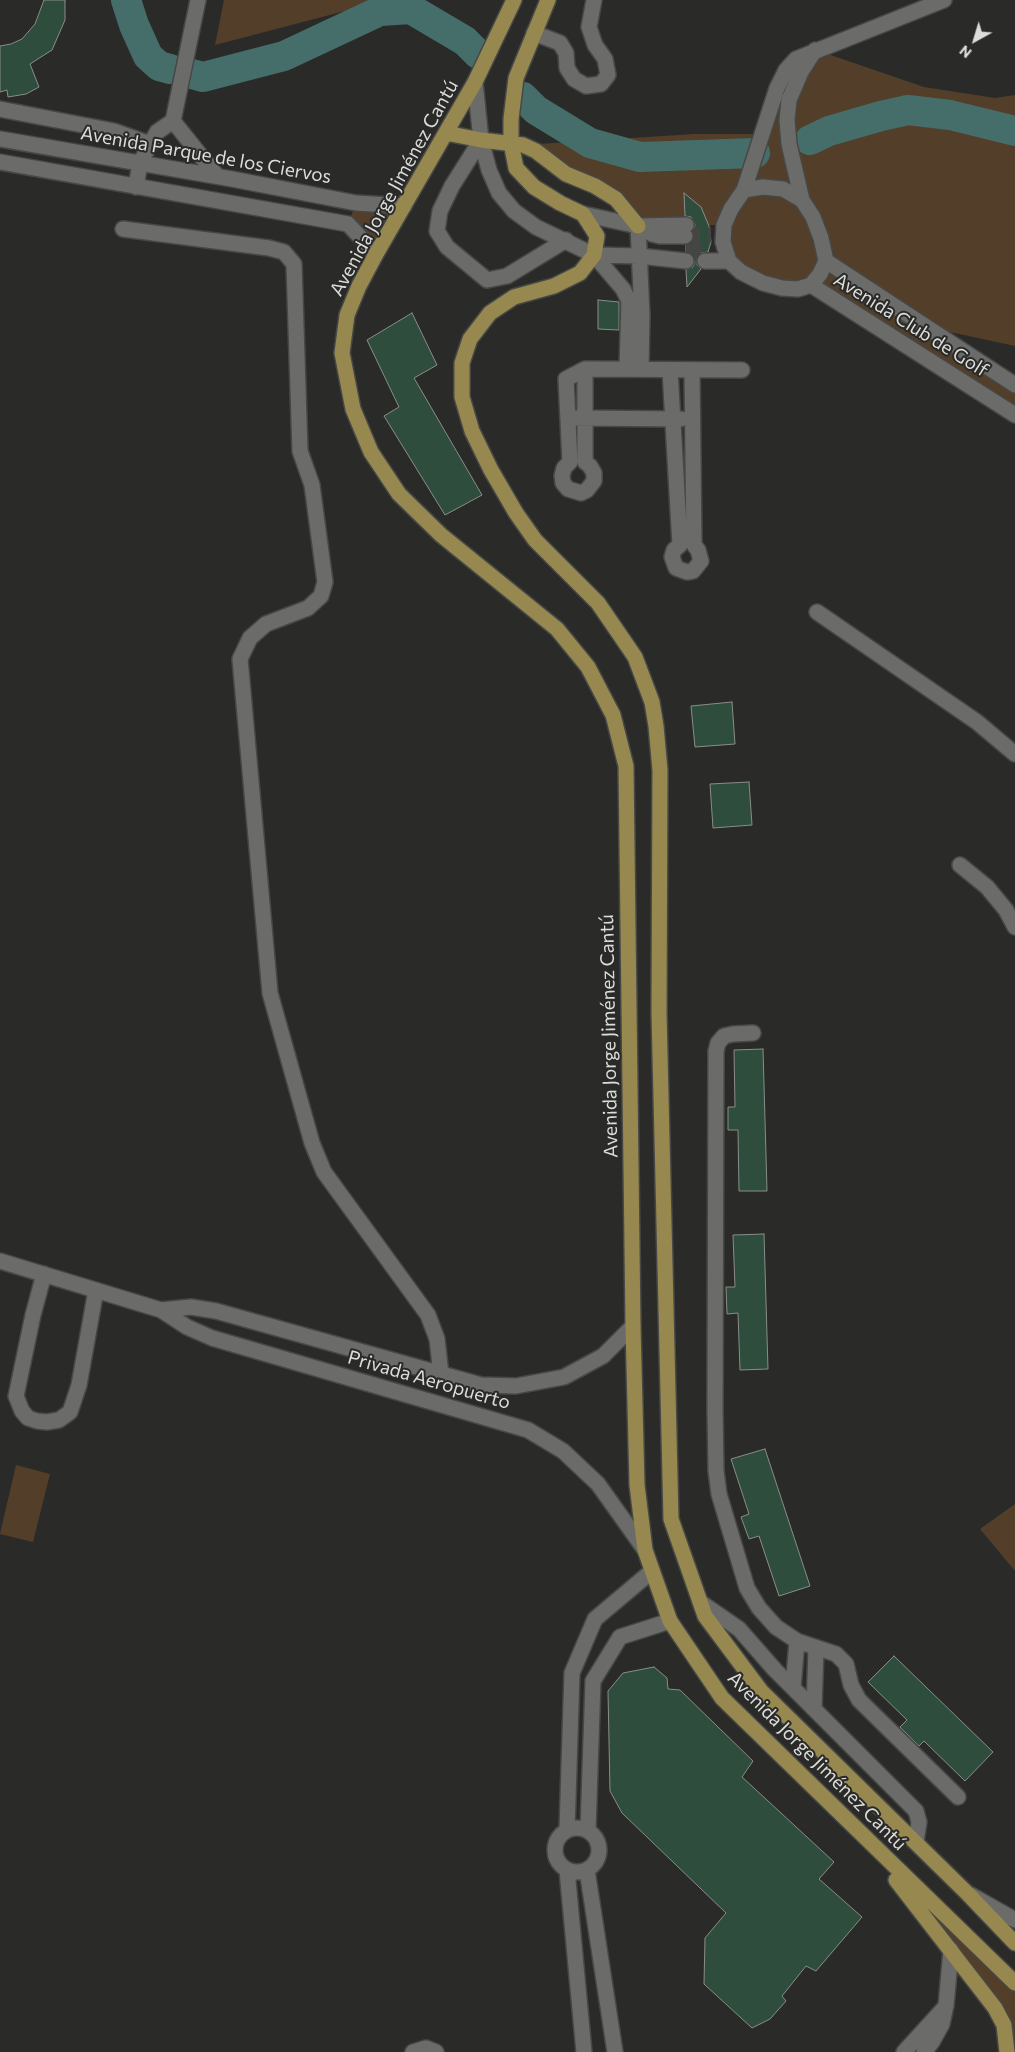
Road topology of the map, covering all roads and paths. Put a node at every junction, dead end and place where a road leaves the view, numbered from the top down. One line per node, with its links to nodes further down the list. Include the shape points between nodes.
1 (198, 0): 10 (street)
2 (514, 0): 8 (main road, Avenida Jorge Jiménez Cantú)
3 (548, 0): 6 (main road)
4 (594, 0): 6 (street, via 589,27 595,44 606,59 608,75 601,84 586,86 574,79 567,68 566,53 560,43)
5 (944, 0): 7 (street)
6 (534, 33): 14 (main road, via 516,78)
7 (816, 50): 20 (street, via 796,59 786,70 777,88); 21 (street, Avenida Club de Golf, via 798,78 789,100 787,120)
8 (476, 82): 11 (main road, Avenida Jorge Jiménez Cantú); 13 (street)
9 (0, 109): 15 (street, via 114,132)
10 (173, 121): 15 (street, via 157,132); 18 (street)
11 (446, 133): 13 (main road); 24 (main road, Avenida Jorge Jiménez Cantú)
12 (0, 139): 17 (street, Avenida Parque de los Ciervos)
13 (481, 140): 14 (main road); 30 (street, via 499,194 514,211 536,227); 30 (street, via 440,212 437,231 447,247 487,280 507,276)
14 (511, 143): 25 (main road, via 516,168 534,187); 27 (main road, via 536,151 566,174 616,199)
15 (150, 144): 17 (street)
16 (0, 162): 19 (street)
17 (140, 163): 18 (street, Avenida Parque de los Ciervos); 19 (street)
18 (225, 178): 22 (street, Avenida Parque de los Ciervos); 23 (street)
19 (136, 188): 23 (street)
20 (744, 190): 21 (street, via 763,187 783,189); 36 (street, via 716,230)
21 (802, 200): 37 (street, Avenida Club de Golf, via 821,238)
22 (356, 203): 24 (street, Avenida Parque de los Ciervos); 26 (street)
23 (228, 204): 26 (street)
24 (404, 206): 31 (main road, Avenida Jorge Jiménez Cantú)
25 (583, 214): 27 (street); 32 (main road, via 597,236)
26 (348, 224): 31 (street)
27 (638, 226): 29 (street); 33 (street)
28 (123, 229): 63 (street, via 269,248 284,252 294,264 300,451 312,485 325,582 321,596 308,608 266,624 250,638 240,660 270,993 312,1143 324,1172 428,1316 437,1339)
29 (686, 231)
30 (566, 240): 32 (street)
31 (376, 254): 62 (main road, Avenida Jorge Jiménez Cantú, via 347,315 342,353 353,409 371,452 399,494 441,536 557,629 588,666 613,715 626,766)
32 (594, 255): 33 (street); 39 (street); 66 (main road, Avenida Jorge Jiménez Cantú, via 580,273 554,286 514,297 490,313 470,339 462,363 462,397 472,431 516,513 536,540 598,603 635,657 652,702 660,770 659,1031 671,1519)
33 (639, 256): 34 (street, via 660,253); 39 (street)
34 (686, 256)
35 (707, 256): 36 (street)
36 (727, 256): 38 (street, Avenida Club de Golf, via 741,272 763,283 798,289)
37 (826, 261): 38 (street, Avenida Club de Golf); 45 (street, Avenida Club de Golf)
38 (811, 285): 46 (street, Avenida Club de Golf)
39 (635, 301): 41 (street)
40 (585, 369): 41 (street); 47 (street, via 566,379); 48 (street)
41 (634, 369): 42 (street)
42 (670, 370): 43 (street); 49 (street)
43 (692, 370): 44 (street); 50 (street)
44 (742, 370)
45 (1015, 385)
46 (1015, 415)
47 (568, 418): 48 (street); 48 (street, via 570,462 564,468 563,483 568,489 580,492 587,490 594,481 594,473 585,462)
48 (585, 418): 49 (street)
49 (673, 419): 50 (street); 51 (street)
50 (692, 419): 52 (street)
51 (676, 478): 52 (street); 52 (street, via 680,545 674,550 673,562 681,571 687,572 693,571 701,561 694,545)
52 (693, 478)
53 (817, 612): 54 (street, via 977,722)
54 (1015, 754)
55 (960, 865): 56 (street, via 987,887)
56 (1015, 927)
57 (753, 1033): 68 (street, via 724,1036 716,1051 716,1471 719,1494 747,1588 776,1627)
58 (0, 1261): 59 (street, Privada Aeropuerto)
59 (44, 1274): 60 (street, Privada Aeropuerto); 60 (street, via 16,1396 22,1411 37,1421 59,1420 70,1412 79,1385)
60 (96, 1290): 61 (street, Privada Aeropuerto)
61 (161, 1310): 63 (street, Privada Aeropuerto, via 191,1307 216,1311); 64 (street, Privada Aeropuerto, via 212,1338 528,1430 563,1451 598,1484)
62 (633, 1326): 63 (street, Privada Aeropuerto, via 604,1356 564,1377 516,1386 481,1385); 64 (main road, Avenida Jorge Jiménez Cantú, via 637,1485)
63 (441, 1374)
64 (645, 1550): 65 (main road, Avenida Jorge Jiménez Cantú)
65 (652, 1571): 67 (main road, Avenida Jorge Jiménez Cantú); 73 (street, via 595,1619 572,1673)
66 (700, 1602): 70 (street, via 739,1629); 76 (main road, Avenida Jorge Jiménez Cantú, via 705,1616 761,1691)
67 (670, 1621): 74 (street, via 620,1637 593,1681); 75 (main road, Avenida Jorge Jiménez Cantú, via 722,1698)
68 (797, 1641): 69 (street); 70 (street)
69 (816, 1648): 71 (street); 72 (street, via 836,1654 846,1664 859,1700)
70 (793, 1688): 71 (street)
71 (814, 1709): 76 (street, via 916,1811 919,1822)
72 (958, 1796)
73 (568, 1830): 74 (street); 77 (street, via 557,1840 555,1853)
74 (588, 1830): 78 (street, via 597,1840 599,1854)
75 (862, 1836): 82 (main road); 83 (main road, Avenida Jorge Jiménez Cantú)
76 (916, 1842): 79 (main road, Avenida Jorge Jiménez Cantú)
77 (567, 1870): 78 (street); 87 (street)
78 (587, 1870): 88 (street)
79 (968, 1894): 80 (street); 81 (main road, Avenida Jorge Jiménez Cantú)
80 (1014, 1917)
81 (1015, 1943)
82 (951, 1950): 84 (street); 91 (main road, via 995,2008 1004,2025)
83 (1015, 1983)
84 (946, 2006): 89 (street); 90 (street, via 942,2024)
85 (413, 2052): 86 (street, via 426,2048)
86 (436, 2052)
87 (584, 2052)
88 (615, 2052)
89 (904, 2052)
90 (924, 2052)
91 (1007, 2052)

